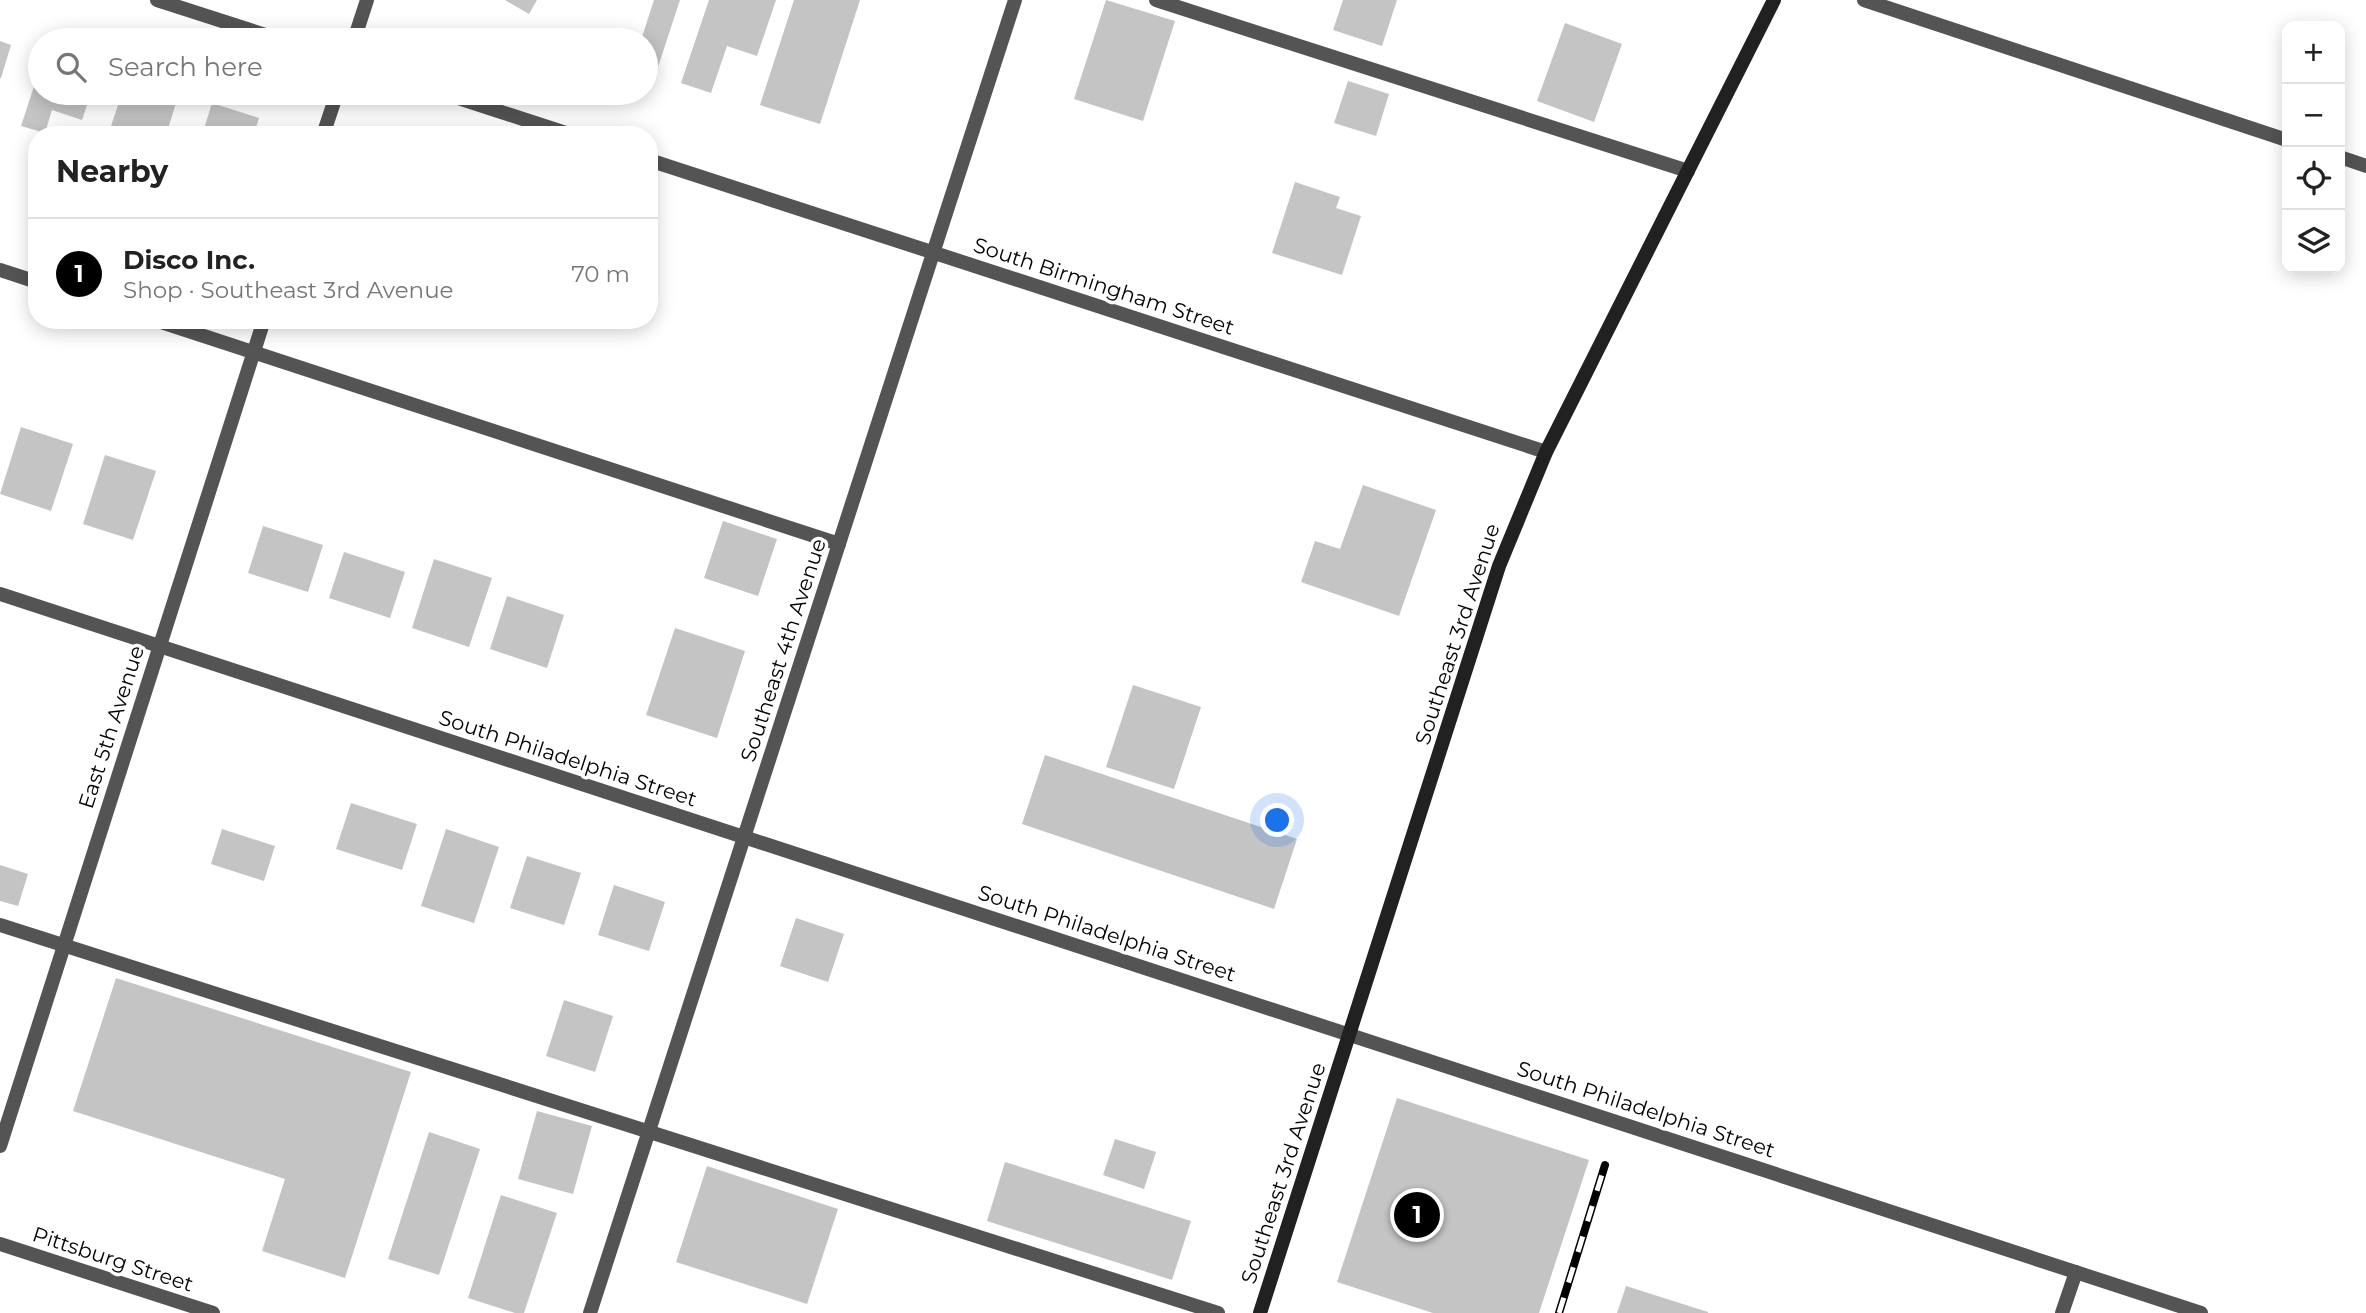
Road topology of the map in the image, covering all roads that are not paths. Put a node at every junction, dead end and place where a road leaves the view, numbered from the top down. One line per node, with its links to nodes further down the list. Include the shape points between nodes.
1 (157, 0): 7 (street)
2 (367, 0): 8 (street)
3 (1015, 0): 18 (street, Southeast 4th Avenue)
4 (1156, 0): 17 (street)
5 (1774, 0): 17 (main road, Southeast 3rd Avenue)
6 (1864, 0): 13 (street)
7 (244, 28)
8 (358, 28)
9 (333, 105): 11 (street)
10 (480, 105): 12 (street)
11 (326, 126)
12 (544, 126)
13 (2282, 138)
14 (2345, 159): 16 (street)
15 (658, 163): 18 (street, South Birmingham Street)
16 (2366, 166)
17 (1688, 171): 24 (main road, Southeast 3rd Avenue)
18 (934, 252): 24 (street, South Birmingham Street); 25 (street, Southeast 4th Avenue)
19 (0, 270): 20 (street)
20 (28, 279)
21 (183, 329): 23 (street)
22 (261, 329): 23 (street, East 5th Avenue)
23 (253, 352): 25 (street); 27 (street, East 5th Avenue)
24 (1546, 452): 31 (main road, Southeast 3rd Avenue, via 1499,566)
25 (839, 544): 28 (street, Southeast 4th Avenue)
26 (0, 594): 27 (street, South Philadelphia Street)
27 (160, 644): 28 (street, South Philadelphia Street); 30 (street, East 5th Avenue)
28 (744, 838): 31 (street, South Philadelphia Street); 32 (street, Southeast 4th Avenue)
29 (0, 925): 30 (street)
30 (64, 946): 32 (street); 33 (street, East 5th Avenue)
31 (1350, 1034): 35 (street, South Philadelphia Street); 39 (main road, Southeast 3rd Avenue)
32 (650, 1129): 37 (street, Southeast 4th Avenue); 38 (street)
33 (0, 1146)
34 (0, 1244): 36 (street, Pittsburg Street)
35 (2076, 1272): 40 (street); 41 (street, South Philadelphia Street)
36 (212, 1313)
37 (590, 1313)
38 (1218, 1313)
39 (1260, 1313)
40 (2062, 1313)
41 (2201, 1313)

